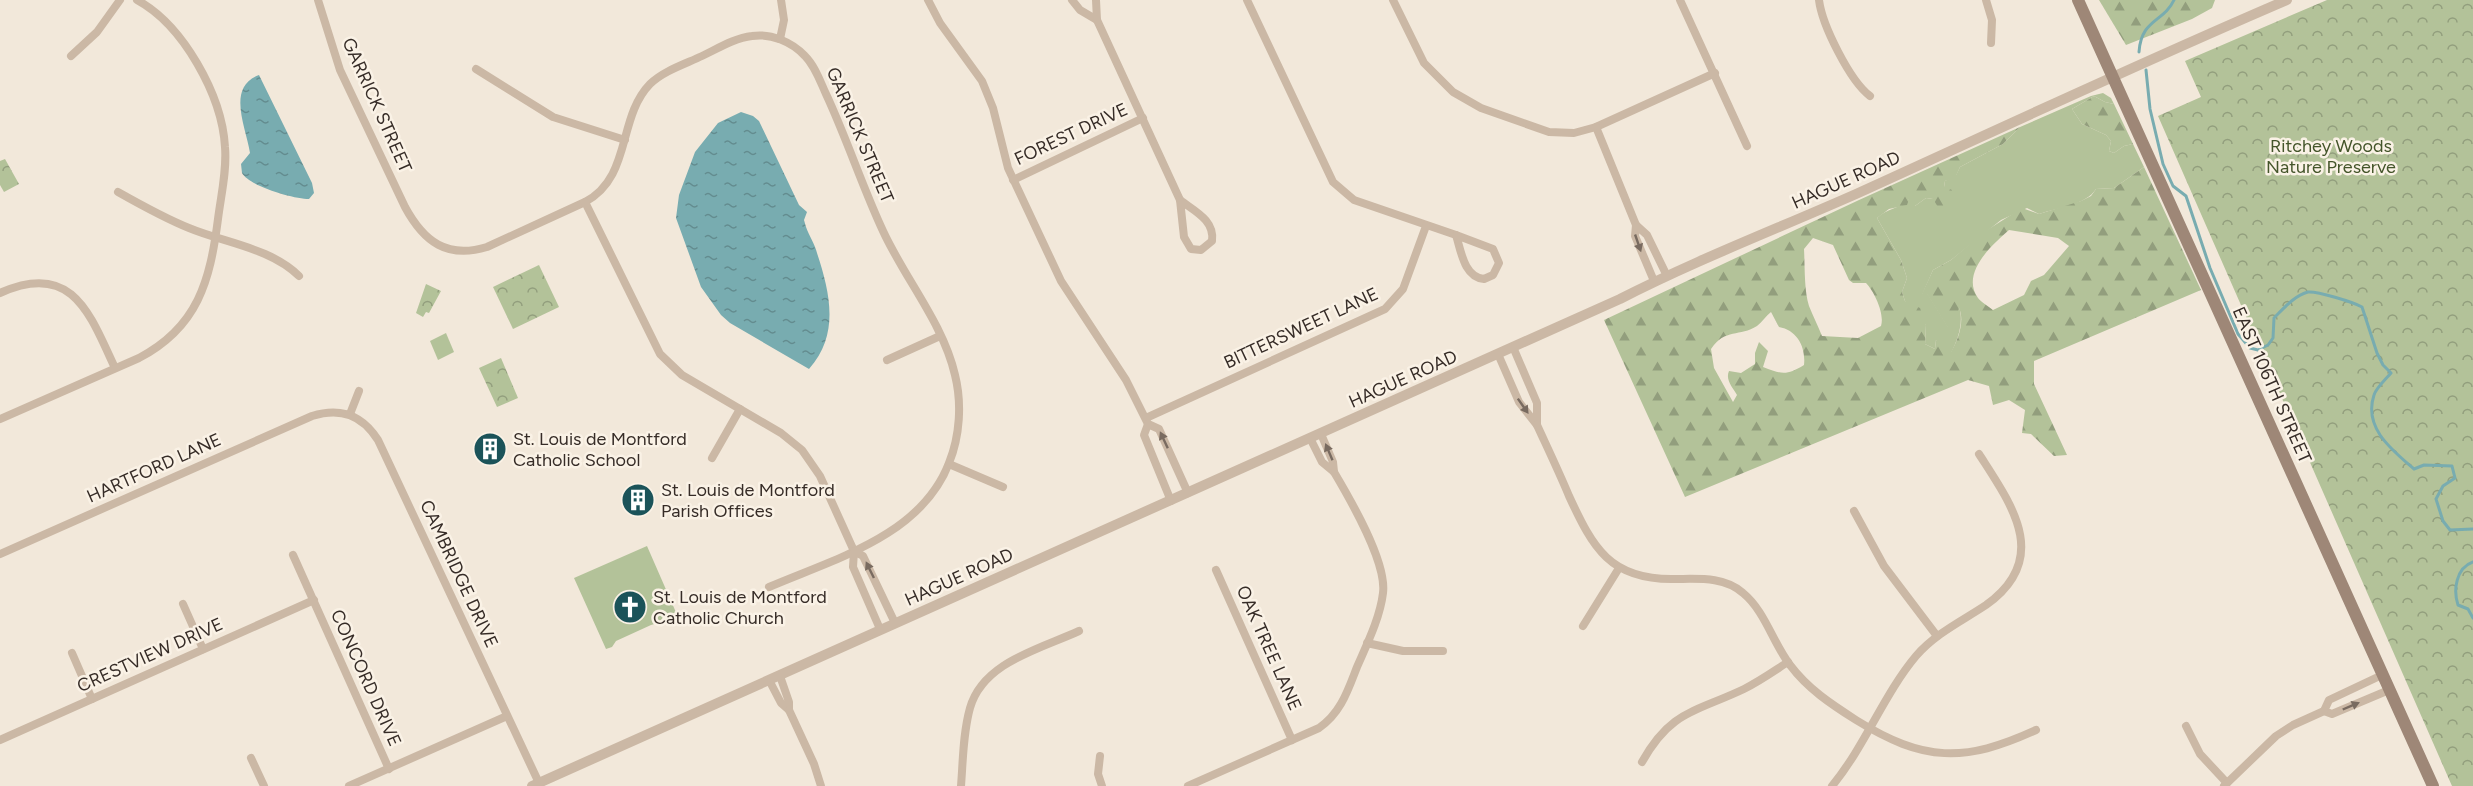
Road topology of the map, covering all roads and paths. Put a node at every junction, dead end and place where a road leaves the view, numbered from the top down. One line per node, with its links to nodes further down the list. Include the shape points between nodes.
1 (120, 0): 18 (street, via 97,32)
2 (137, 0): 34 (street, via 160,15 182,39 222,122 226,161)
3 (318, 0): 30 (street, GARRICK STREET, via 340,70 405,207 424,236 449,250 474,251)
4 (782, 0): 16 (street, via 784,20)
5 (928, 0): 27 (street, via 982,81)
6 (1072, 0): 15 (street, FOREST DRIVE)
7 (1096, 0): 15 (street, FOREST DRIVE)
8 (1247, 0): 32 (street, via 1333,182 1354,200)
9 (1393, 0): 24 (street, via 1424,63 1464,100 1549,132 1574,134)
10 (1680, 0): 20 (street)
11 (1819, 0): 22 (street, via 1847,68 1856,84)
12 (1986, 0): 17 (street, via 1992,20)
13 (2078, 0): 21 (main road, EAST 106TH STREET)
14 (2287, 0): 21 (street, HAGUE ROAD)
15 (1097, 20): 23 (street, FOREST DRIVE)
16 (780, 39): 25 (street, GARRICK STREET, via 744,38 658,78 637,104); 39 (street, GARRICK STREET, via 796,48 813,67 843,129 882,230)
17 (1991, 43)
18 (71, 56)
19 (476, 69): 25 (street, via 553,117)
20 (1715, 73): 24 (street); 26 (street)
21 (2112, 75): 36 (street, HAGUE ROAD); 76 (main road, EAST 106TH STREET)
22 (1870, 96)
23 (1143, 118): 27 (street, FOREST DRIVE); 29 (street, FOREST DRIVE)
24 (1596, 127): 31 (street)
25 (626, 140): 30 (street, GARRICK STREET, via 609,182)
26 (1747, 146)
27 (1013, 180): 48 (street, via 1065,290 1126,380)
28 (118, 192): 34 (street, via 167,219)
29 (1180, 200): 29 (street, FOREST DRIVE, via 1185,242 1191,249 1201,250 1212,241 1212,229 1205,218)
30 (585, 202): 45 (street, via 660,354 682,375)
31 (1636, 225): 36 (street, via 1647,234); 37 (street, one-way to 37, via 1635,236)
32 (1426, 226): 33 (street); 48 (street, BITTERSWEET LANE, via 1404,289 1385,309)
33 (1456, 235): 33 (street, via 1472,274 1484,279 1493,275 1499,263 1496,253)
34 (216, 238): 35 (street, via 278,259); 43 (street, via 206,283 186,319 158,347)
35 (299, 276)
36 (1667, 276): 37 (street, HAGUE ROAD)
37 (1654, 281): 40 (street, HAGUE ROAD)
38 (0, 293): 43 (street, via 38,284 71,294 89,313)
39 (940, 336): 42 (street); 53 (street, GARRICK STREET, via 953,366 958,394 959,420)
40 (1513, 347): 41 (street, HAGUE ROAD); 49 (street, via 1537,403)
41 (1498, 354): 49 (street, one-way to 49, via 1519,402); 50 (street, HAGUE ROAD)
42 (887, 360)
43 (115, 368): 47 (street)
44 (359, 392): 46 (street)
45 (740, 409): 52 (street); 58 (street, via 787,437 807,455)
46 (350, 414): 59 (street, HARTFORD LANE, via 321,413); 83 (street, CAMBRIDGE DRIVE, via 368,426 378,441)
47 (0, 419)
48 (1147, 421): 55 (street, one-way to 48, via 1159,429); 56 (street, via 1144,435)
49 (1538, 425): 61 (street, via 1585,530 1598,550)
50 (1315, 436): 55 (street, HAGUE ROAD); 71 (street, via 1322,462 1334,472 1349,498 1383,579 1381,602)
51 (1979, 454): 70 (street, via 2014,510 2020,529 2019,562 2000,593)
52 (712, 459)
53 (949, 464): 54 (street); 58 (street, GARRICK STREET, via 932,494 909,518)
54 (1003, 487)
55 (1188, 493): 56 (street, HAGUE ROAD)
56 (1171, 501): 66 (street, HAGUE ROAD)
57 (1854, 511): 70 (street, via 1892,577)
58 (854, 550): 63 (street, GARRICK STREET); 66 (street, one-way to 58, via 863,556); 68 (street, via 853,567)
59 (0, 554)
60 (294, 555): 64 (street, CONCORD DRIVE)
61 (1618, 568): 67 (street); 75 (street, via 1652,579 1706,579 1731,584 1755,605)
62 (1216, 570): 88 (street, OAK TREE LANE)
63 (769, 587)
64 (314, 600): 72 (street, CRESTVIEW DRIVE); 92 (street, CONCORD DRIVE)
65 (183, 604): 72 (street)
66 (895, 623): 68 (street, HAGUE ROAD)
67 (1583, 626)
68 (880, 629): 77 (street, HAGUE ROAD)
69 (1079, 631): 98 (street, via 1006,663 985,681 968,715)
70 (1937, 636): 85 (street, via 1912,662)
71 (1367, 643): 73 (street, via 1404,651); 88 (street, via 1338,710 1319,728)
72 (203, 649): 80 (street, CRESTVIEW DRIVE)
73 (1443, 651)
74 (72, 653): 80 (street)
75 (1788, 662): 85 (street, via 1820,696); 91 (street, via 1744,689 1680,716 1661,733)
76 (2382, 675): 79 (main road, EAST 106TH STREET); 82 (street, via 2329,700)
77 (780, 676): 78 (street, HAGUE ROAD); 81 (street)
78 (769, 680): 81 (street); 93 (street, HAGUE ROAD)
79 (2389, 690): 82 (street, one-way to 79, via 2332,714); 102 (main road, EAST 106TH STREET)
80 (92, 699): 87 (street, CRESTVIEW DRIVE)
81 (789, 710): 97 (street)
82 (2324, 711): 94 (street, via 2284,730)
83 (507, 716): 92 (street); 93 (street, CAMBRIDGE DRIVE)
84 (2186, 726): 94 (street, via 2200,754)
85 (1871, 729): 86 (street, via 1908,746 1948,754 1987,750); 101 (street)
86 (2036, 730)
87 (0, 740)
88 (1292, 740): 100 (street)
89 (1100, 756): 99 (street, via 1098,774)
90 (251, 758): 95 (street)
91 (1642, 762)
92 (389, 769): 96 (street)
93 (535, 784)
94 (2225, 784)
95 (264, 786)
96 (349, 786)
97 (821, 786)
98 (961, 786)
99 (1102, 786)
100 (1188, 786)
101 (1832, 786)
102 (2433, 786)

